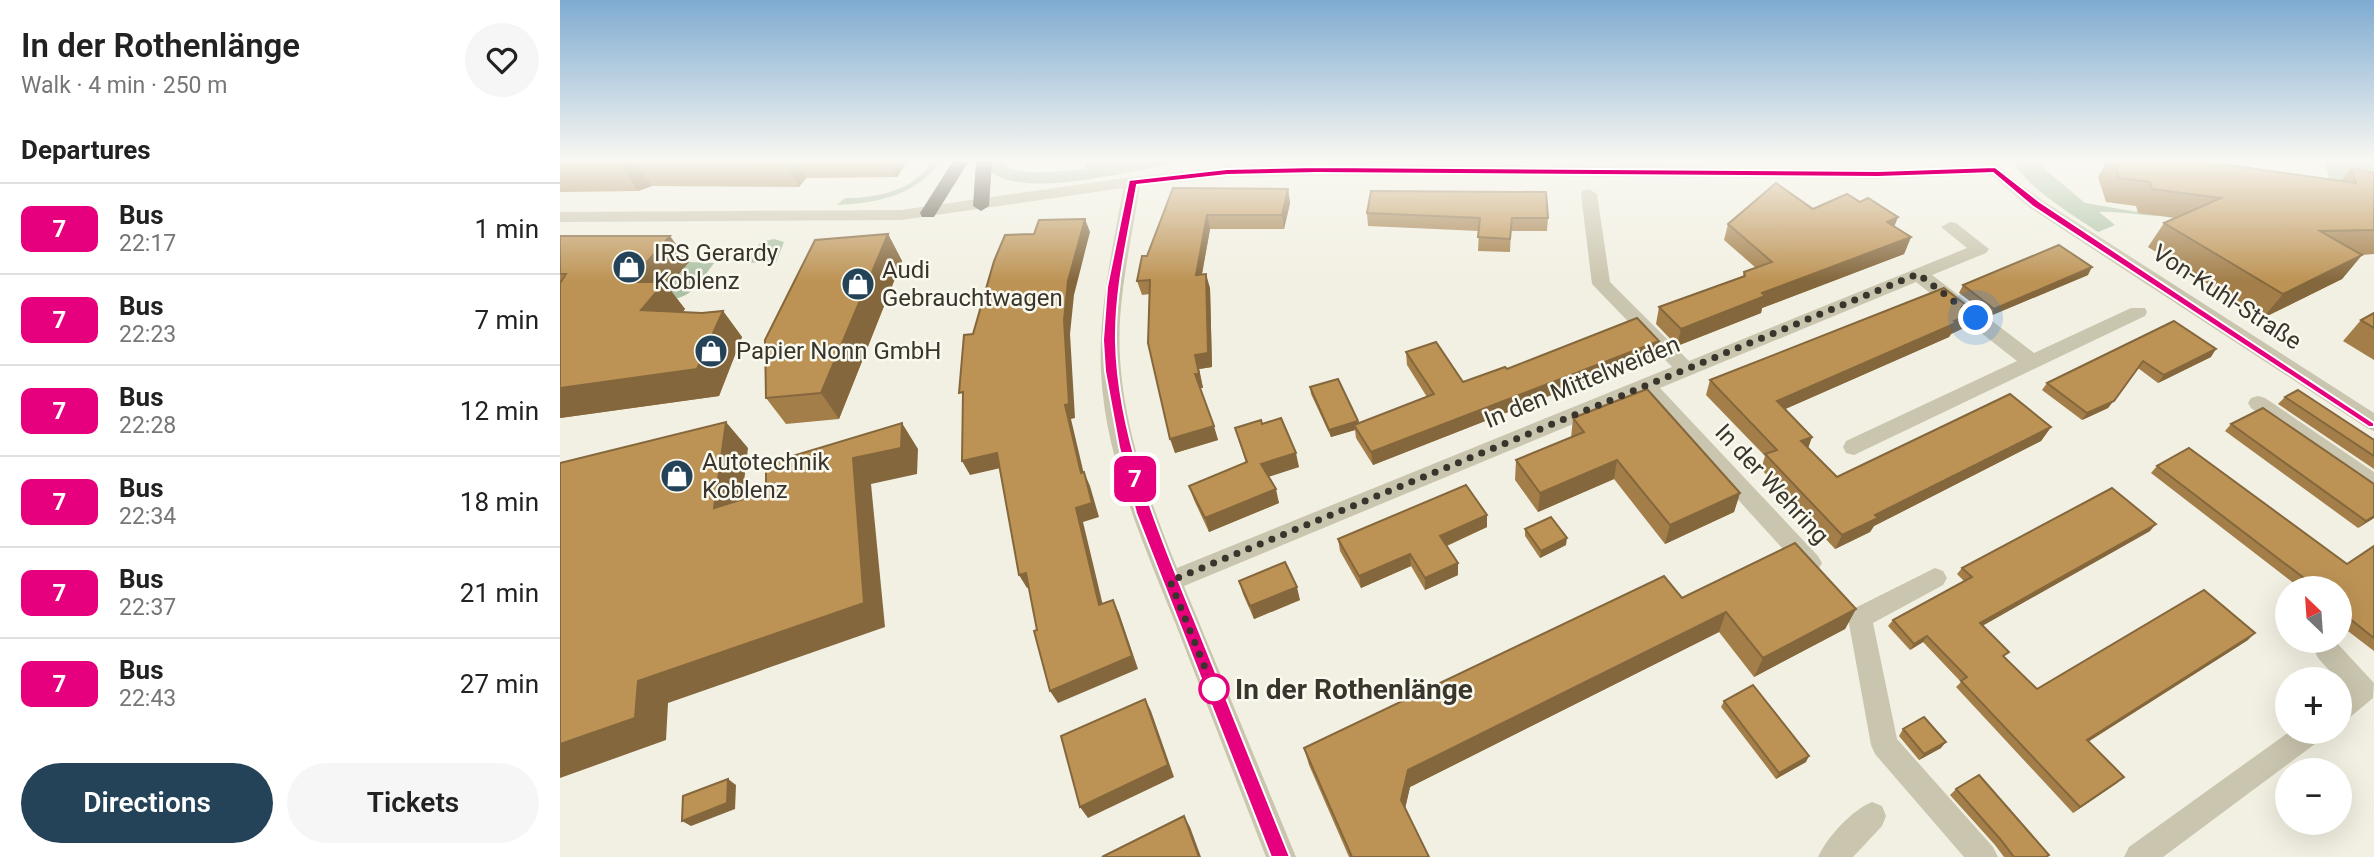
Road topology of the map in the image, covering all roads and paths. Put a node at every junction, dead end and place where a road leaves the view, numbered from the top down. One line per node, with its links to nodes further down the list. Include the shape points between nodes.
1 (936, 201): 8 (highway)
2 (981, 201): 7 (highway)
3 (1013, 201): 7 (street)
4 (1129, 201): 22 (street, via 1113,287 1111,371 1144,513)
5 (1590, 201): 14 (street, via 1601,284)
6 (2033, 201): 17 (street, Von-Kuhl-Straße)
7 (981, 206): 8 (street)
8 (928, 213): 9 (street, via 852,218)
9 (560, 217)
10 (1950, 227): 11 (street, In den Mittelweiden, via 1980,248)
11 (1918, 274): 13 (street); 14 (street, In den Mittelweiden)
12 (2138, 312): 13 (street)
13 (2033, 363): 18 (street)
14 (1685, 369): 15 (street, In den Mittelweiden)
15 (1645, 385): 20 (street, In der Wehring); 22 (street, In den Mittelweiden)
16 (2258, 403): 19 (street)
17 (2374, 423)
18 (1854, 447)
19 (2374, 484)
20 (1823, 577)
21 (1935, 579): 24 (street)
22 (1170, 581): 31 (street)
23 (1842, 597): 24 (street)
24 (1860, 618): 33 (street, via 1885,744)
25 (2330, 653): 26 (street)
26 (2343, 667)
27 (2352, 677): 28 (street, via 2364,690)
28 (2352, 700)
29 (2294, 744): 34 (street)
30 (1872, 816): 32 (street)
31 (1281, 857)
32 (1833, 857)
33 (1983, 857)
34 (2139, 857)

